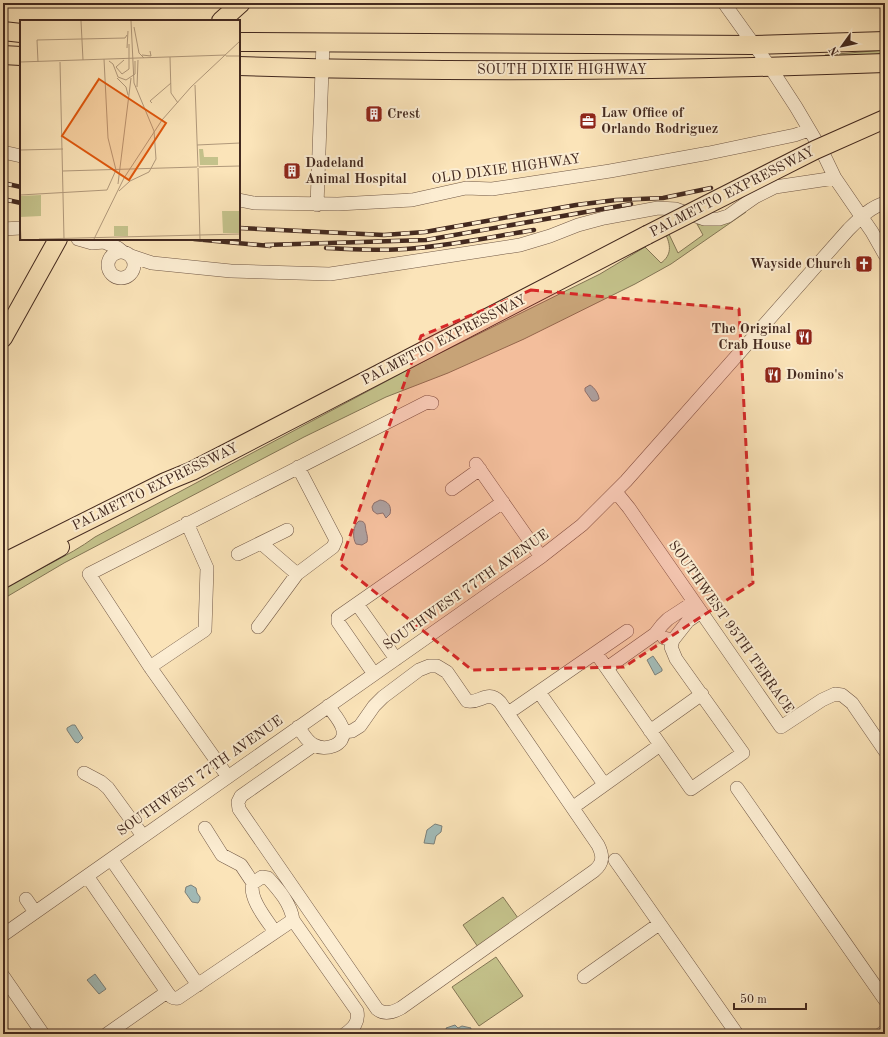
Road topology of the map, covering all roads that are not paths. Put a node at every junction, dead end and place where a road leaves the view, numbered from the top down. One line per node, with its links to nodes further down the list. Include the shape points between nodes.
1 (724, 3): 8 (street)
2 (3, 31): 3 (highway)
3 (20, 33)
4 (885, 41): 8 (highway, SOUTH DIXIE HIGHWAY)
5 (240, 42): 6 (highway, SOUTH DIXIE HIGHWAY)
6 (323, 43): 7 (highway, SOUTH DIXIE HIGHWAY); 14 (street)
7 (519, 44): 8 (highway, SOUTH DIXIE HIGHWAY); 15 (highway)
8 (754, 45): 13 (street)
9 (3, 55): 10 (highway)
10 (20, 56)
11 (885, 63): 13 (highway, SOUTH DIXIE HIGHWAY)
12 (240, 66): 14 (highway, SOUTH DIXIE HIGHWAY)
13 (770, 67): 15 (highway, SOUTH DIXIE HIGHWAY); 17 (street)
14 (322, 69): 15 (highway, SOUTH DIXIE HIGHWAY); 23 (street)
15 (517, 71)
16 (885, 119): 36 (highway, PALMETTO EXPRESSWAY, bridge, via 815,150 647,235)
17 (809, 130): 20 (street); 23 (street, OLD DIXIE HIGHWAY, via 709,153 492,189 472,188 412,200)
18 (3, 152): 19 (street)
19 (20, 156)
20 (835, 178): 24 (street); 31 (street, via 776,187 719,219 704,219 676,209 658,208 618,214 520,245 330,274 232,271)
21 (240, 200): 23 (street, OLD DIXIE HIGHWAY, via 254,203)
22 (885, 203): 24 (street, SOUTHWEST 77TH AVENUE)
23 (317, 204)
24 (861, 217): 29 (street); 38 (street, SOUTHWEST 77TH AVENUE)
25 (57, 240): 33 (highway)
26 (82, 240): 27 (street)
27 (92, 243): 28 (street, via 104,242); 30 (street, via 103,251)
28 (127, 254): 30 (street, via 120,252 112,255); 31 (street); 32 (street, via 134,264)
29 (885, 255)
30 (109, 262): 32 (street, via 110,270 116,276 124,277)
31 (152, 263): 32 (street)
32 (132, 272)
33 (3, 338)
34 (432, 403): 35 (street, via 427,402)
35 (298, 467): 40 (street); 46 (street, via 336,540 333,547)
36 (192, 471): 45 (highway, PALMETTO EXPRESSWAY, via 164,482); 47 (highway, via 169,488)
37 (452, 488): 39 (street, via 478,467)
38 (616, 492): 44 (street, SOUTHWEST 77TH AVENUE, via 577,531); 49 (street, SOUTHWEST 95TH TERRACE)
39 (503, 502): 44 (street); 48 (street)
40 (187, 523): 56 (street, via 207,568 205,630); 56 (street, via 89,574)
41 (286, 530): 42 (street)
42 (261, 543): 43 (street); 46 (street)
43 (238, 554)
44 (541, 558): 55 (street, SOUTHWEST 77TH AVENUE)
45 (3, 563)
46 (297, 574): 50 (street)
47 (3, 579)
48 (357, 604): 55 (street); 58 (street, via 337,619)
49 (697, 607): 52 (street, via 668,619); 53 (street); 68 (street, SOUTHWEST 95TH TERRACE, via 781,727 822,700 838,694 852,703)
50 (258, 627)
51 (627, 631): 54 (street)
52 (656, 634): 53 (street); 57 (street)
53 (673, 640): 60 (street, via 673,653)
54 (596, 653): 57 (street); 59 (street)
55 (396, 659): 58 (street, SOUTHWEST 77TH AVENUE)
56 (150, 667): 70 (street)
57 (607, 668): 64 (street)
58 (374, 674): 61 (street, SOUTHWEST 77TH AVENUE)
59 (539, 692): 62 (street); 71 (street)
60 (702, 694): 64 (street); 66 (street, via 743,753 691,789)
61 (328, 706): 63 (street, SOUTHWEST 77TH AVENUE); 65 (street)
62 (514, 709)
63 (298, 727): 67 (street); 70 (street, SOUTHWEST 77TH AVENUE)
64 (650, 731): 66 (street)
65 (343, 732): 67 (street, via 334,746 324,748); 67 (street, via 352,731 360,726 379,701 419,670 429,666 441,667 467,701 491,696 500,702 598,844 602,853 601,864 401,1008 390,1013 381,1012 376,1009 239,809 238,802 241,796)
66 (660, 744): 71 (street)
67 (314, 745)
68 (885, 751)
69 (84, 773): 75 (street, via 108,788)
70 (228, 777): 75 (street, SOUTHWEST 77TH AVENUE)
71 (604, 784): 73 (street)
72 (737, 788): 90 (street)
73 (578, 803)
74 (205, 828): 79 (street, via 222,855 240,865)
75 (143, 836): 76 (street, SOUTHWEST 77TH AVENUE)
76 (111, 859): 78 (street, SOUTHWEST 77TH AVENUE); 88 (street)
77 (615, 860): 83 (street)
78 (87, 876): 81 (street, SOUTHWEST 77TH AVENUE); 89 (street)
79 (253, 883): 82 (street, via 262,877 268,878 282,894 292,911); 84 (street, via 254,898)
80 (26, 899): 81 (street)
81 (35, 912): 85 (street, SOUTHWEST 77TH AVENUE)
82 (293, 920): 84 (street); 94 (street, via 357,1011 358,1021)
83 (659, 924): 87 (street); 95 (street)
84 (275, 932): 88 (street)
85 (3, 935)
86 (3, 976): 92 (street)
87 (584, 977)
88 (198, 985): 89 (street, via 178,998)
89 (167, 992): 93 (street)
90 (885, 1000)
91 (885, 1031): 96 (street)
92 (43, 1034)
93 (107, 1034)
94 (346, 1034)
95 (737, 1034)
96 (881, 1034)

